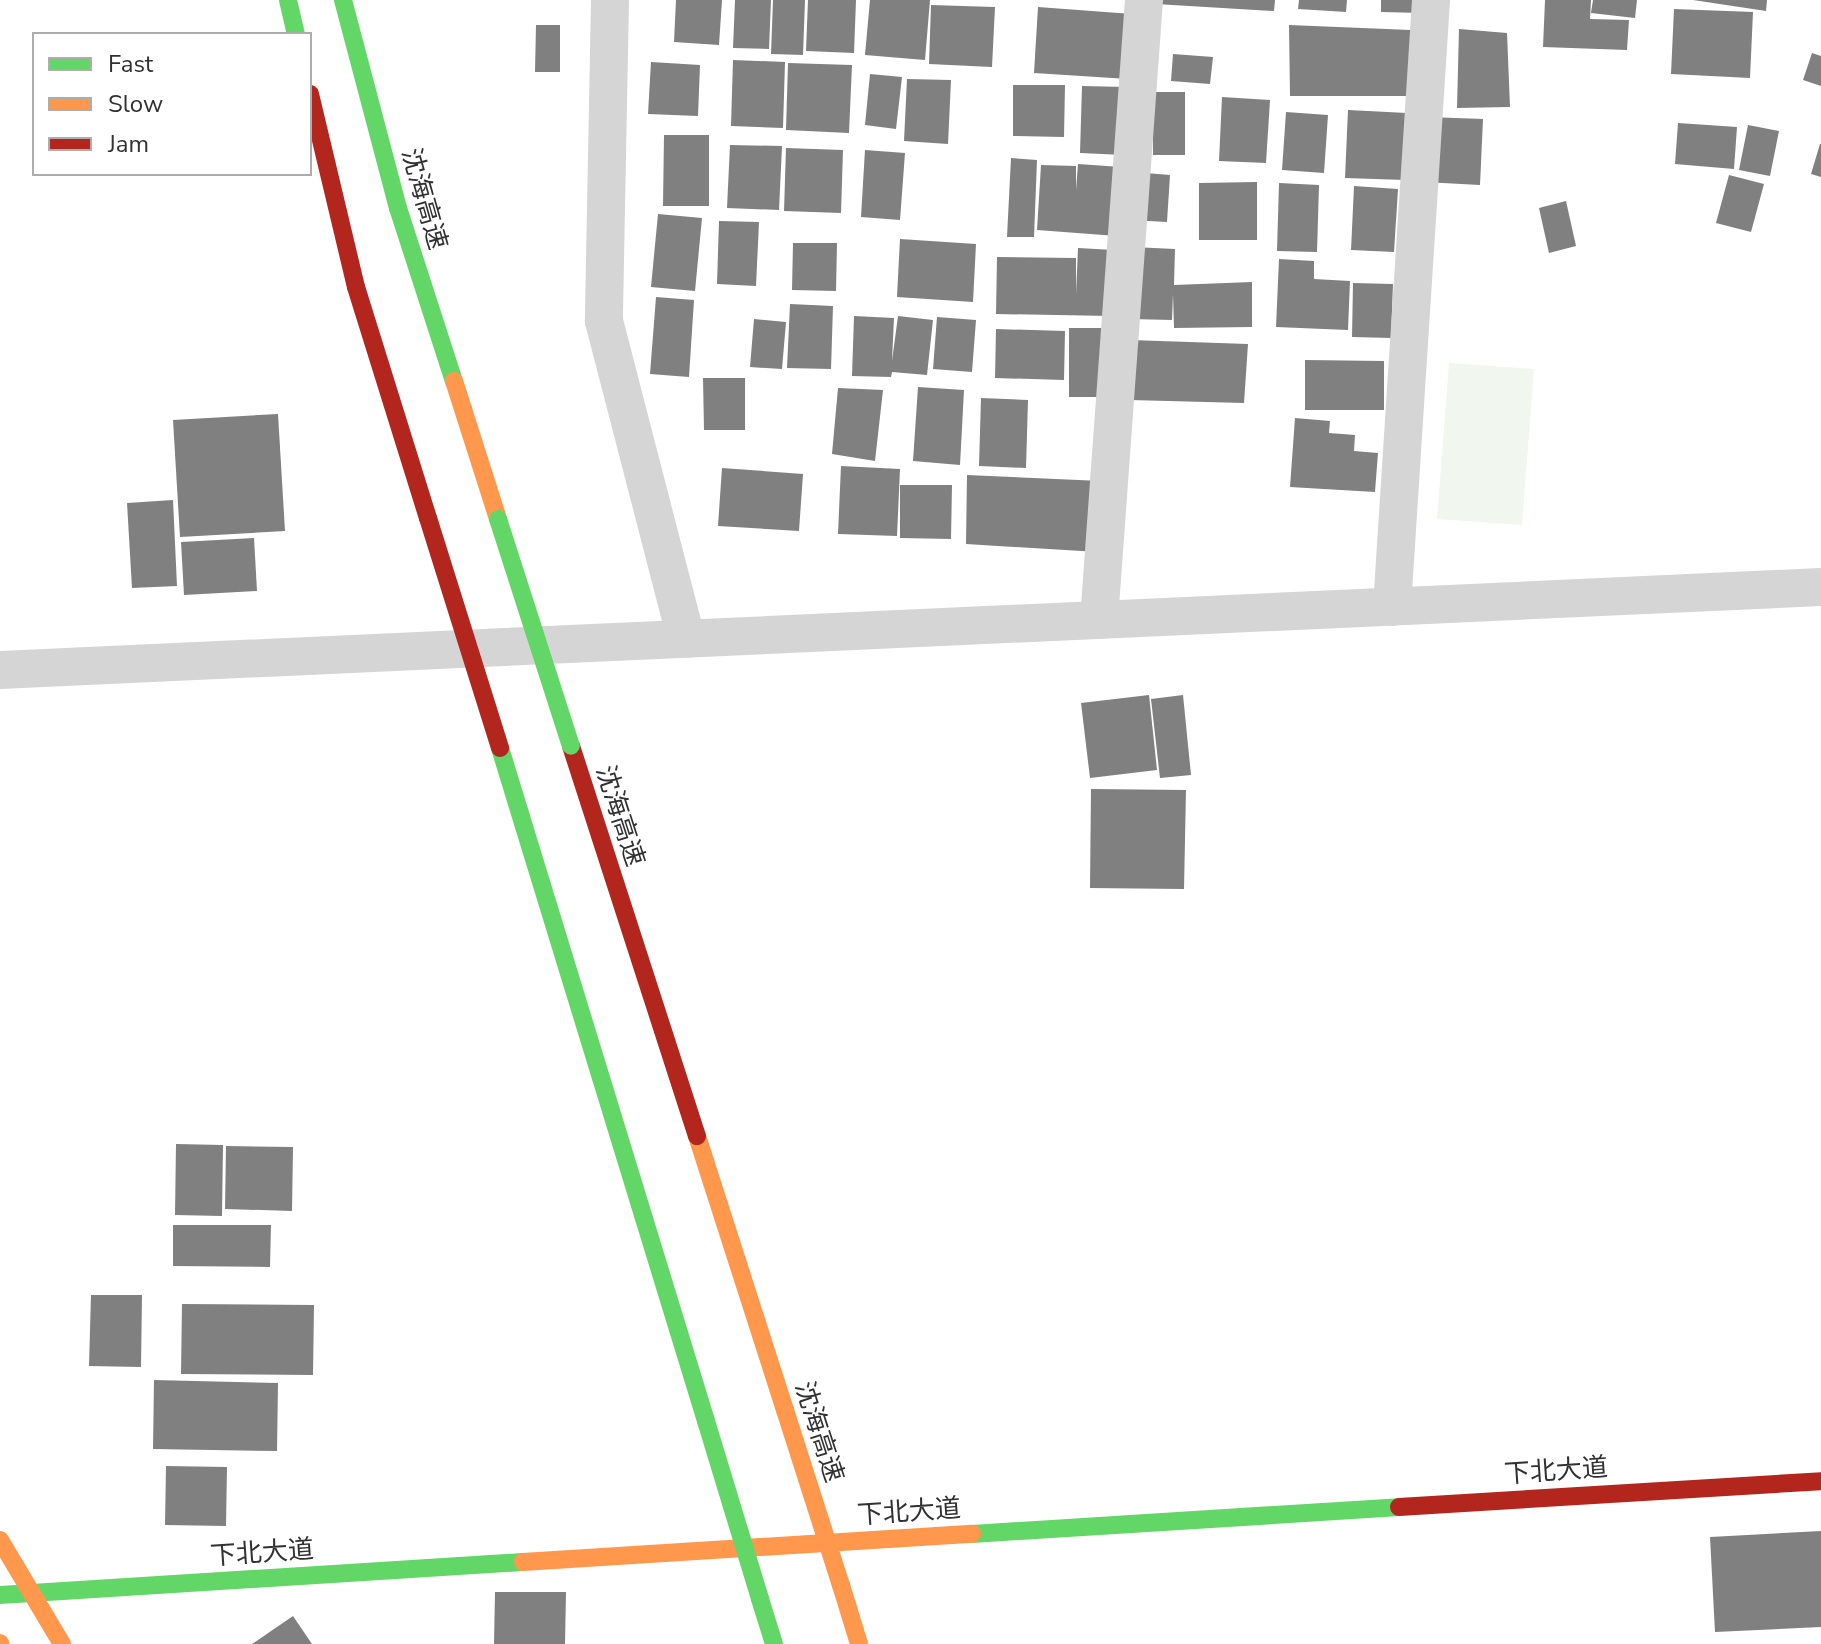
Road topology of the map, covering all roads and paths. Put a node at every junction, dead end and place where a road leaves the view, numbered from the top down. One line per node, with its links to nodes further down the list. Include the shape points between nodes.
1 (288, 0): 6 (main road)
2 (343, 0): 19 (main road, 沈海高速, bridge, via 398,208)
3 (610, 0): 11 (street, via 604,321)
4 (1144, 0): 10 (street)
5 (1431, 0): 9 (street)
6 (296, 32)
7 (312, 102): 18 (main road, bridge, via 356,287)
8 (1821, 587): 9 (street)
9 (1392, 607): 10 (street)
10 (1099, 620): 11 (street)
11 (686, 639): 12 (street)
12 (0, 670)
13 (1821, 1481): 15 (main road, 下北大道)
14 (0, 1540): 15 (main road)
15 (32, 1593): 16 (main road, 下北大道); 17 (main road)
16 (0, 1595)
17 (62, 1644)
18 (774, 1644)
19 (859, 1644)

